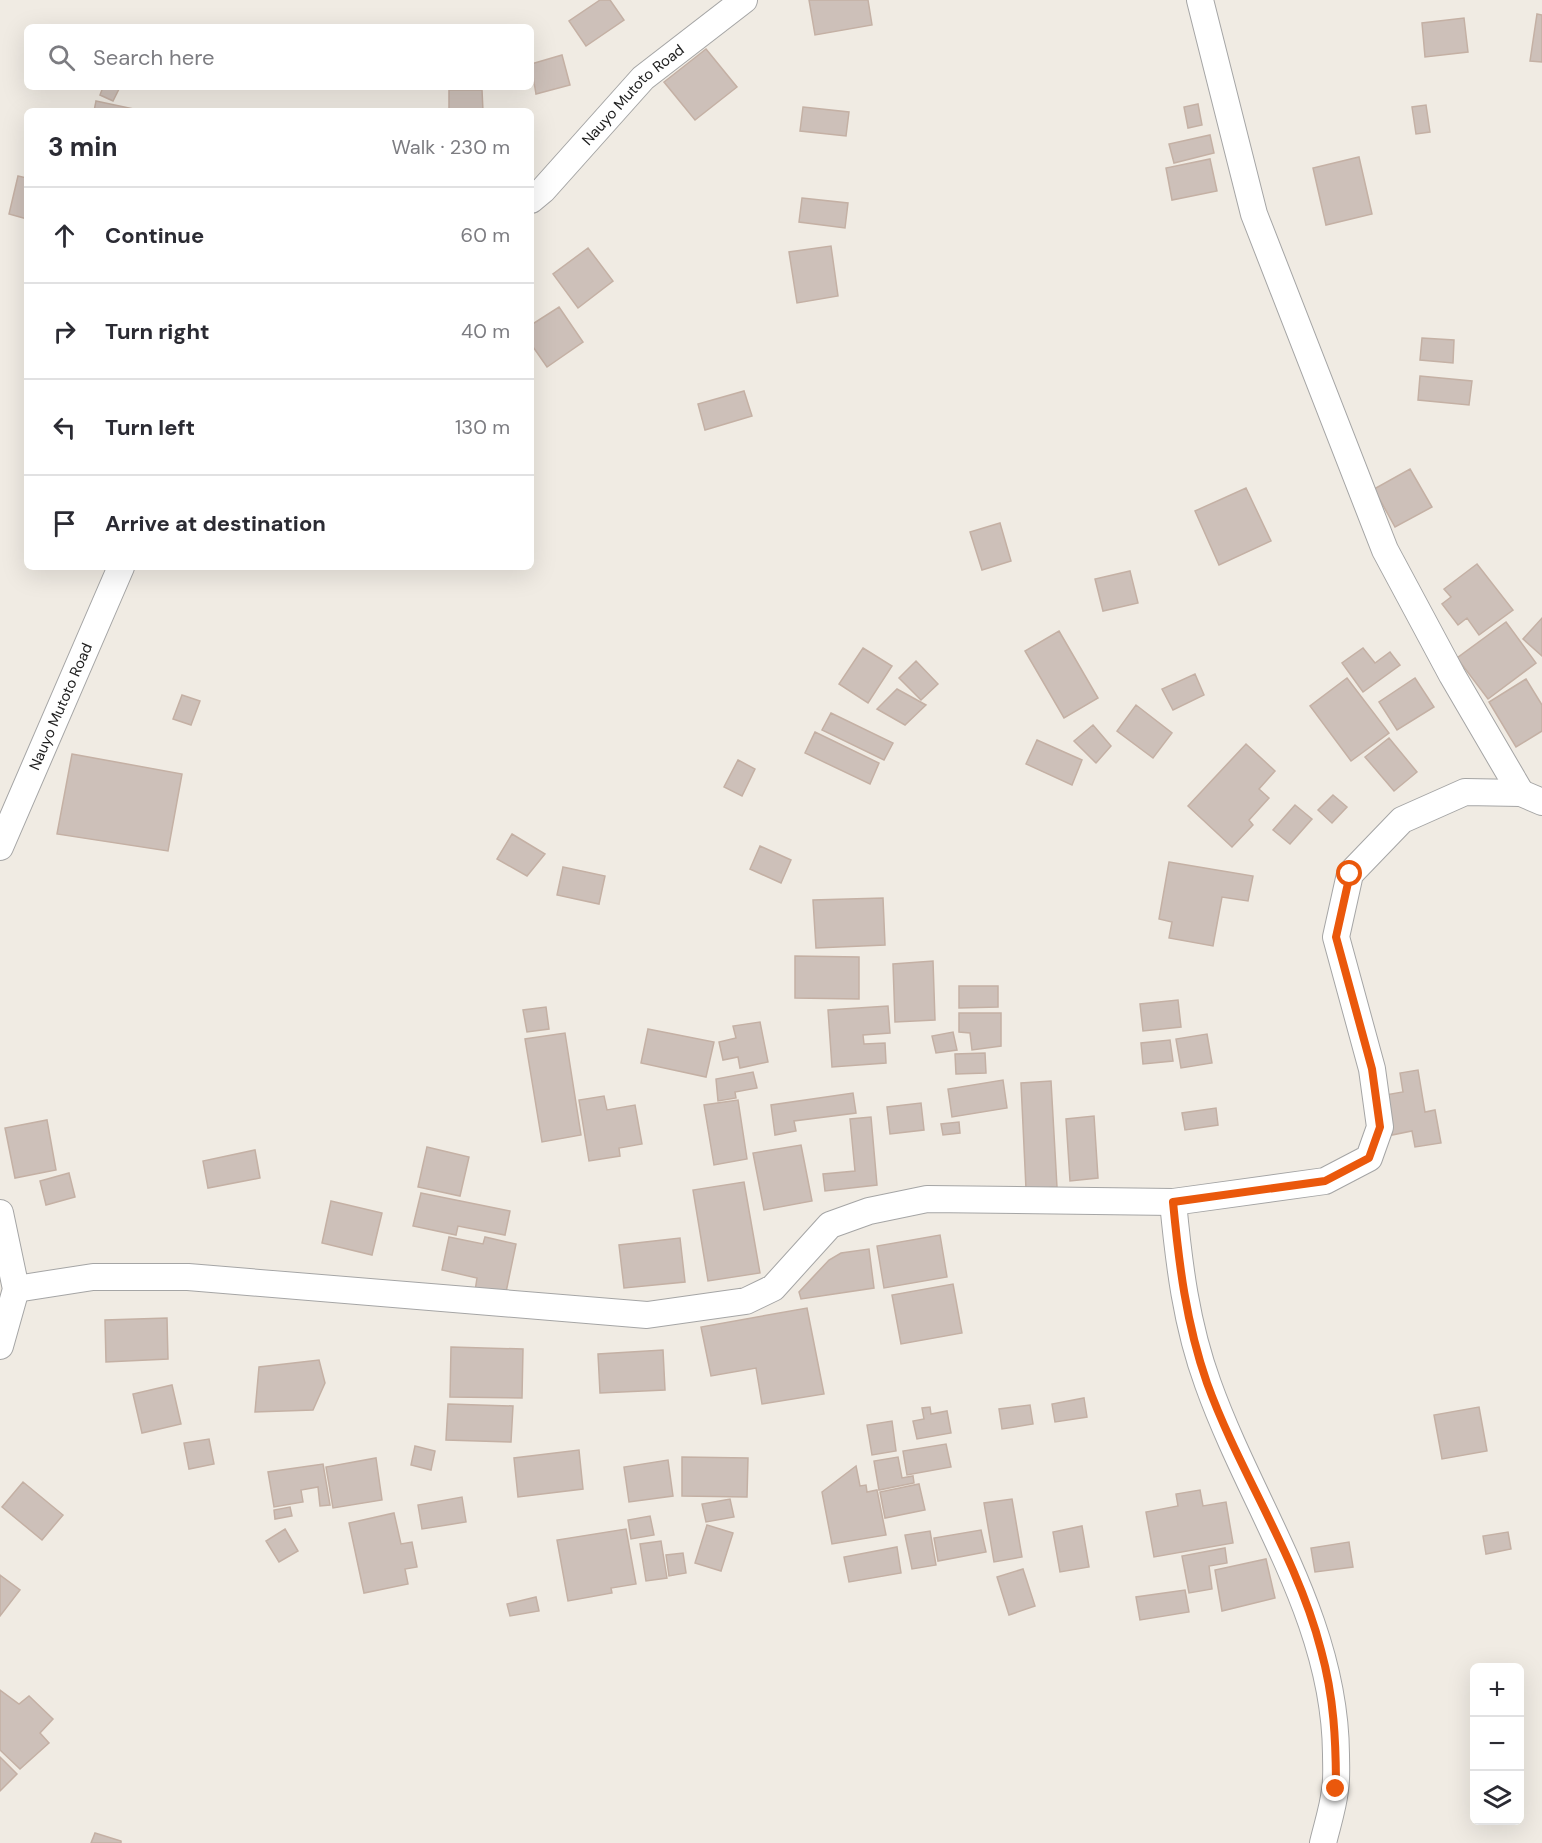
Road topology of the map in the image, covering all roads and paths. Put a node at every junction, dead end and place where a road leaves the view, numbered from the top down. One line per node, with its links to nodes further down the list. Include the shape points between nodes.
1 (744, 0): 3 (street, Nauyo Mutoto Road, via 643,78)
2 (1200, 0): 5 (street, via 1254,214 1385,550 1452,675)
3 (534, 197)
4 (120, 570): 6 (street, Nauyo Mutoto Road)
5 (1532, 798): 7 (street, via 1465,792 1402,820 1350,874 1336,937 1372,1069 1380,1127 1369,1158 1325,1181)
6 (0, 848)
7 (1173, 1202): 9 (street, via 927,1199 869,1211 830,1225 773,1287 746,1300 647,1315 188,1277 93,1278); 11 (street, via 1183,1295 1207,1382 1237,1456 1292,1568 1321,1649 1336,1733 1336,1789)
8 (0, 1213): 9 (street)
9 (16, 1289): 10 (street)
10 (0, 1346)
11 (1323, 1843)

